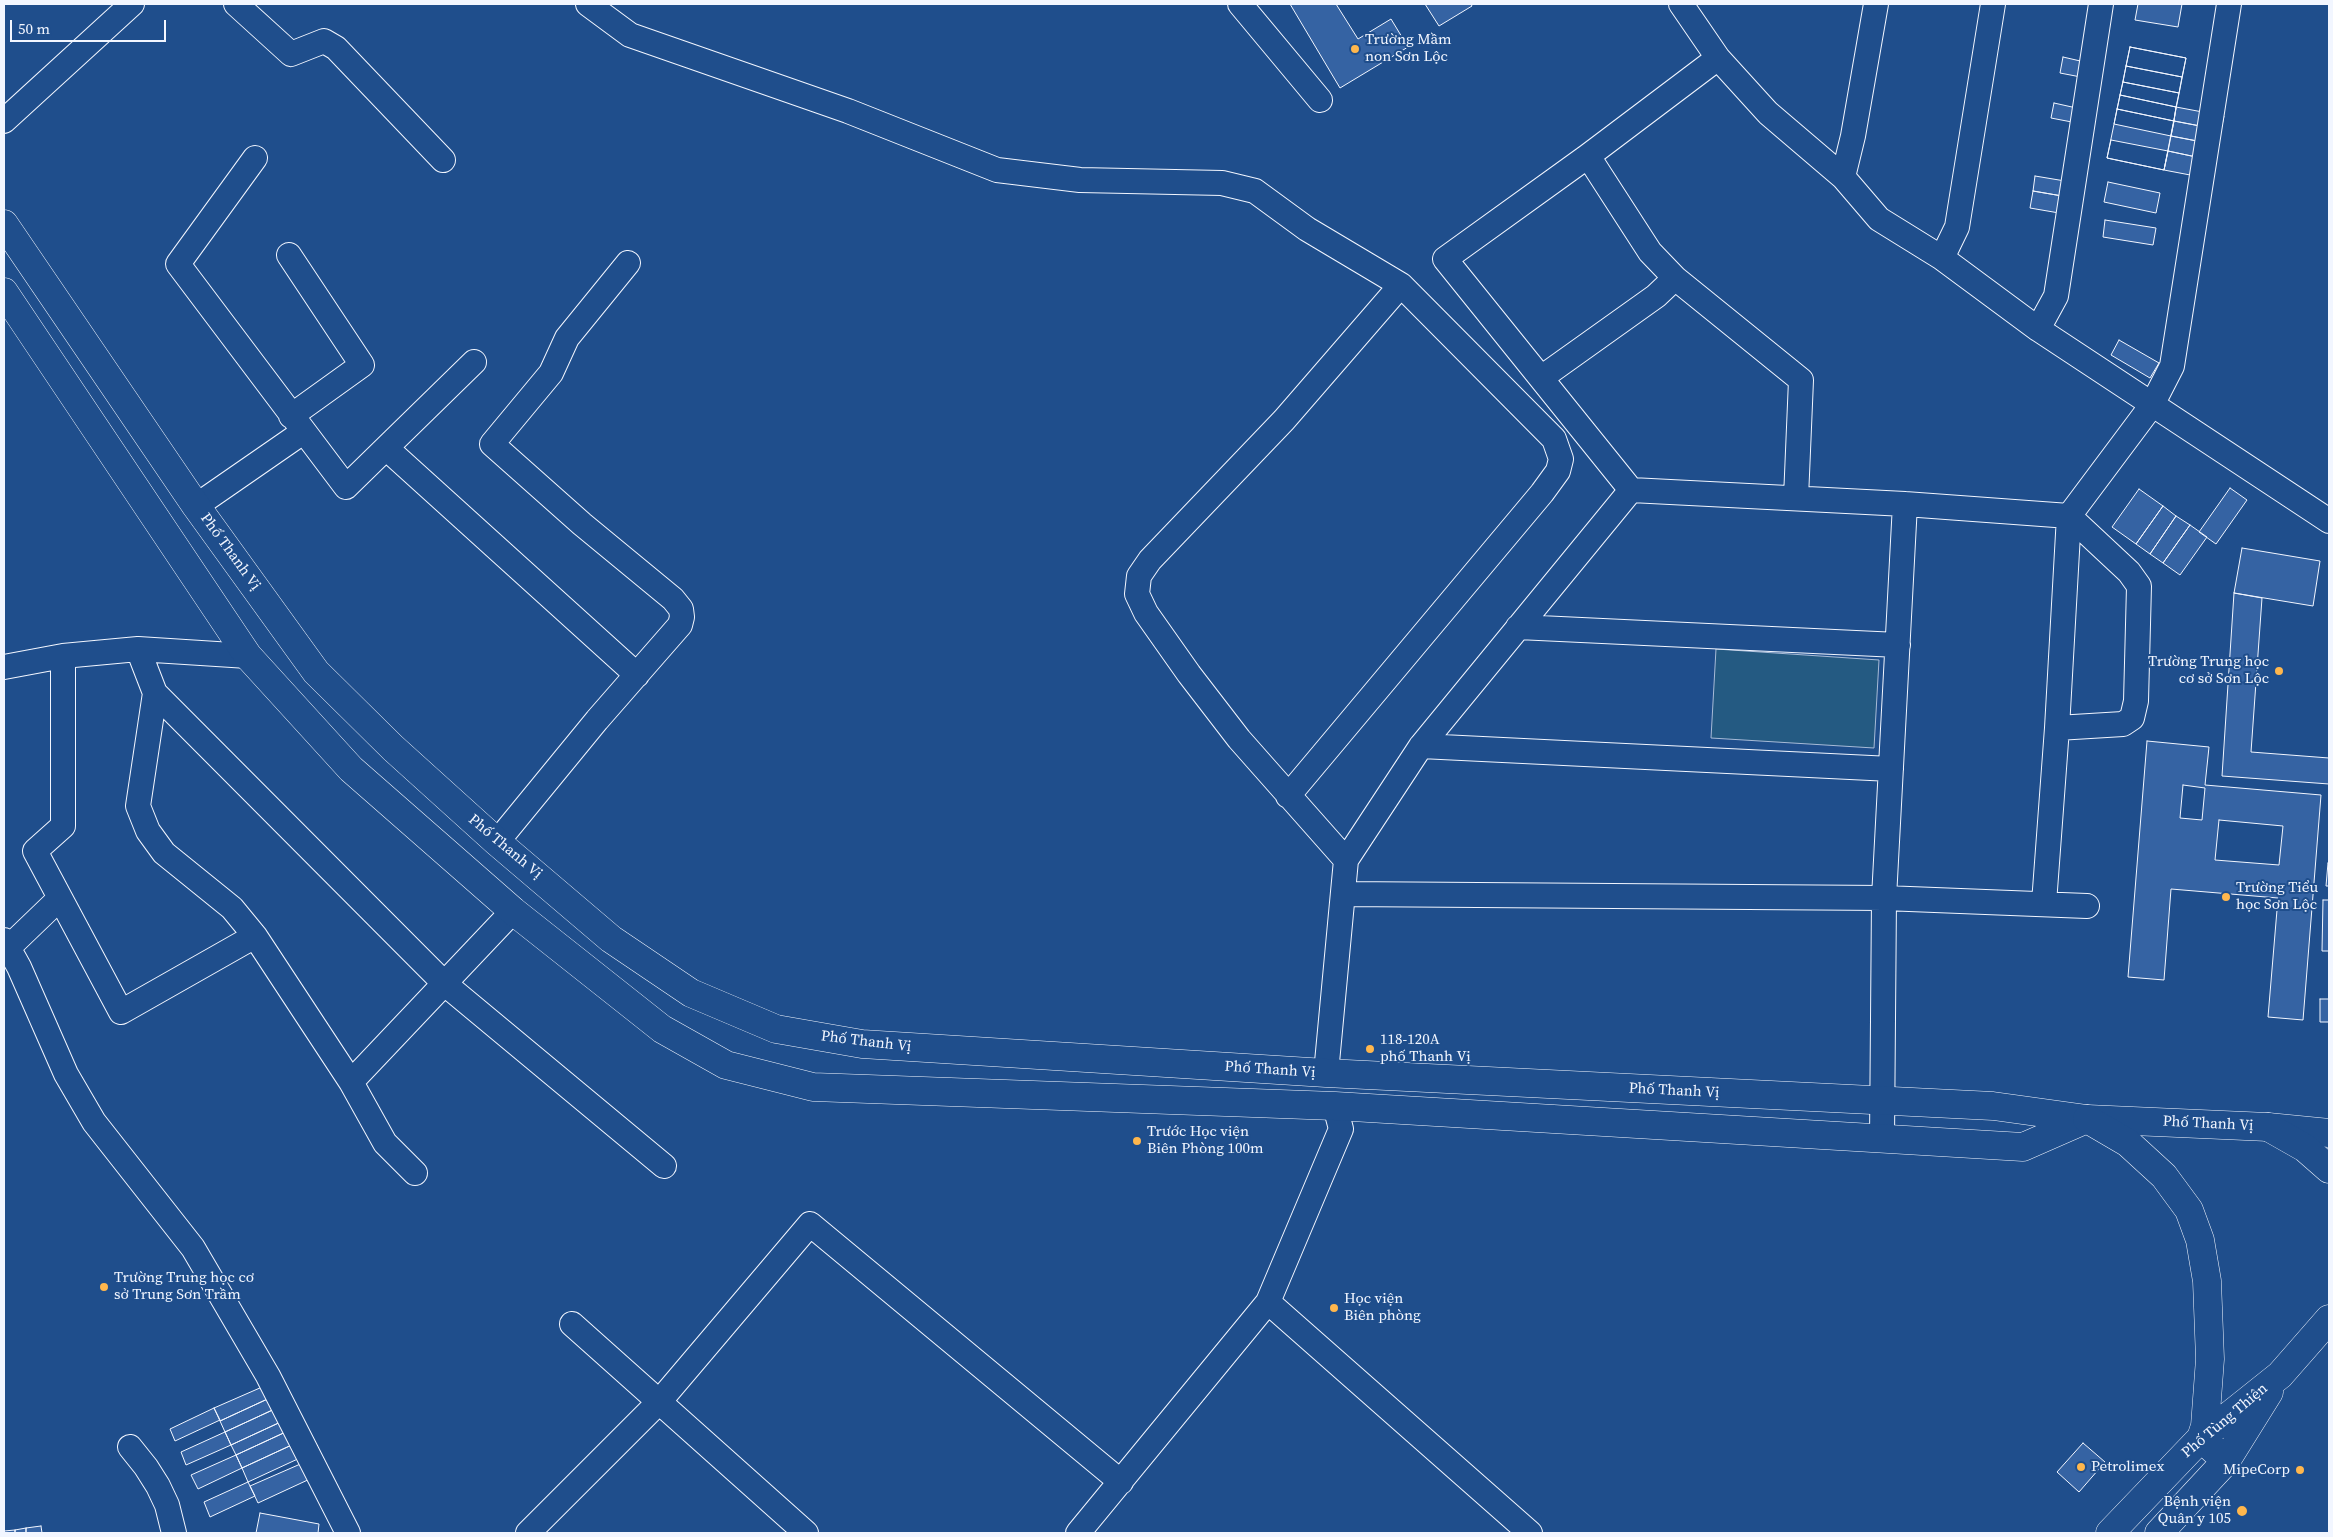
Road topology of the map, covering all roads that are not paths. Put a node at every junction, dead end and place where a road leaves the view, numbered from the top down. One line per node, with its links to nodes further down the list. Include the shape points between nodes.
1 (132, 4): 12 (street)
2 (236, 4): 15 (street, via 291,54 324,41 336,48)
3 (588, 4): 22 (street, via 630,35 848,112 996,170 1080,180 1222,183 1255,191 1307,229)
4 (1240, 4): 11 (street)
5 (1681, 4): 10 (street)
6 (1876, 4): 16 (street)
7 (1993, 4): 19 (street, via 1957,227)
8 (2101, 4): 24 (street, via 2056,296)
9 (2229, 4): 27 (street, via 2172,366)
10 (1718, 58): 13 (street); 16 (street, via 1768,113)
11 (1320, 100)
12 (4, 121)
13 (1588, 156): 21 (street, via 1650,252); 26 (street, via 1445,259)
14 (255, 158): 28 (street, via 178,264)
15 (443, 160)
16 (1843, 177): 19 (street, via 1879,219)
17 (4, 224): 33 (main road, Phố Thanh Vị)
18 (289, 255): 28 (street, via 362,364)
19 (1942, 258): 24 (street)
20 (628, 263): 42 (street, via 567,338 551,373 492,444 681,609 680,625)
21 (1675, 278): 26 (street, via 1656,296); 31 (street, via 1801,380)
22 (1401, 285): 47 (street, via 1284,420 1150,560 1139,576 1137,594 1146,614 1194,681); 47 (street, via 1554,439 1561,459 1558,471 1542,493)
23 (4, 292): 40 (main road, Phố Thanh Vị)
24 (2038, 329): 27 (street)
25 (474, 362): 28 (street, via 346,487)
26 (1541, 378): 30 (street)
27 (2152, 404): 34 (street); 35 (street)
28 (297, 424): 33 (street)
29 (395, 456): 42 (street)
30 (1631, 490): 31 (street); 36 (street)
31 (1796, 498): 32 (street)
32 (1905, 504): 34 (street); 37 (street)
33 (196, 506): 48 (main road, Phố Thanh Vị, via 316,672 393,748)
34 (2069, 516): 44 (street); 44 (street, via 2129,572 2139,586 2136,701 2132,718 2123,724)
35 (2329, 521)
36 (1518, 627): 37 (street); 45 (street)
37 (1898, 645): 46 (street)
38 (138, 649): 39 (street); 40 (street); 43 (street)
39 (64, 656): 41 (street); 51 (street, via 62,826 35,851)
40 (248, 656): 55 (main road, Phố Thanh Vị, via 351,768)
41 (4, 667)
42 (637, 675): 48 (street)
43 (155, 694): 56 (street, via 138,806 148,831 164,853 232,908); 58 (street)
44 (2057, 728): 53 (street)
45 (1421, 746): 46 (street); 49 (street)
46 (1891, 769): 52 (street)
47 (1288, 796): 49 (street)
48 (497, 842): 59 (main road, Phố Thanh Vị, via 611,938 691,994 776,1029 862,1044)
49 (1346, 860): 50 (street)
50 (1343, 894): 52 (street); 59 (street)
51 (60, 898): 56 (street, via 122,1012); 57 (street)
52 (1884, 898): 53 (street); 61 (street)
53 (2044, 903): 54 (street)
54 (2087, 906)
55 (513, 911): 58 (street); 62 (main road, Phố Thanh Vị, via 662,1029 726,1065 813,1087)
56 (255, 936): 60 (street)
57 (6, 944): 81 (street, via 66,1074 89,1114 193,1248 268,1376)
58 (446, 984): 60 (street); 67 (street)
59 (1326, 1073): 61 (main road, Phố Thanh Vị); 62 (main road)
60 (351, 1082): 69 (street, via 385,1143)
61 (1883, 1102): 63 (main road, Phố Thanh Vị, via 1993,1106); 66 (street)
62 (1335, 1106): 66 (main road, Phố Thanh Vị); 70 (street, via 1341,1129)
63 (2087, 1119): 64 (main road, Phố Thanh Vị); 66 (main road, Phố Thanh Vị, via 2023,1147); 76 (main road, via 2128,1143 2164,1176 2189,1210 2200,1240 2208,1281 2210,1359 2205,1426)
64 (2268, 1127): 65 (main road, Phố Thanh Vị); 68 (main road, via 2305,1148)
65 (2329, 1134)
66 (1882, 1139)
67 (664, 1166)
68 (2329, 1169)
69 (415, 1173)
70 (1268, 1302): 79 (street); 85 (street)
71 (2329, 1319): 74 (main road, Phố Tùng Thiện)
72 (572, 1324): 75 (street)
73 (2329, 1340): 74 (main road)
74 (2280, 1375): 76 (main road, Phố Tùng Thiện); 78 (main road, Phố Tùng Thiện)
75 (659, 1402): 79 (street, via 810,1224); 82 (street); 83 (street)
76 (2201, 1438): 78 (main road); 86 (main road, Phố Tùng Thiện)
77 (130, 1447): 80 (street, via 158,1486)
78 (2226, 1461): 87 (main road, Phố Tùng Thiện)
79 (1121, 1482): 84 (street)
80 (174, 1533)
81 (348, 1533)
82 (528, 1533)
83 (806, 1533)
84 (1078, 1533)
85 (1530, 1533)
86 (2110, 1533)
87 (2159, 1533)

